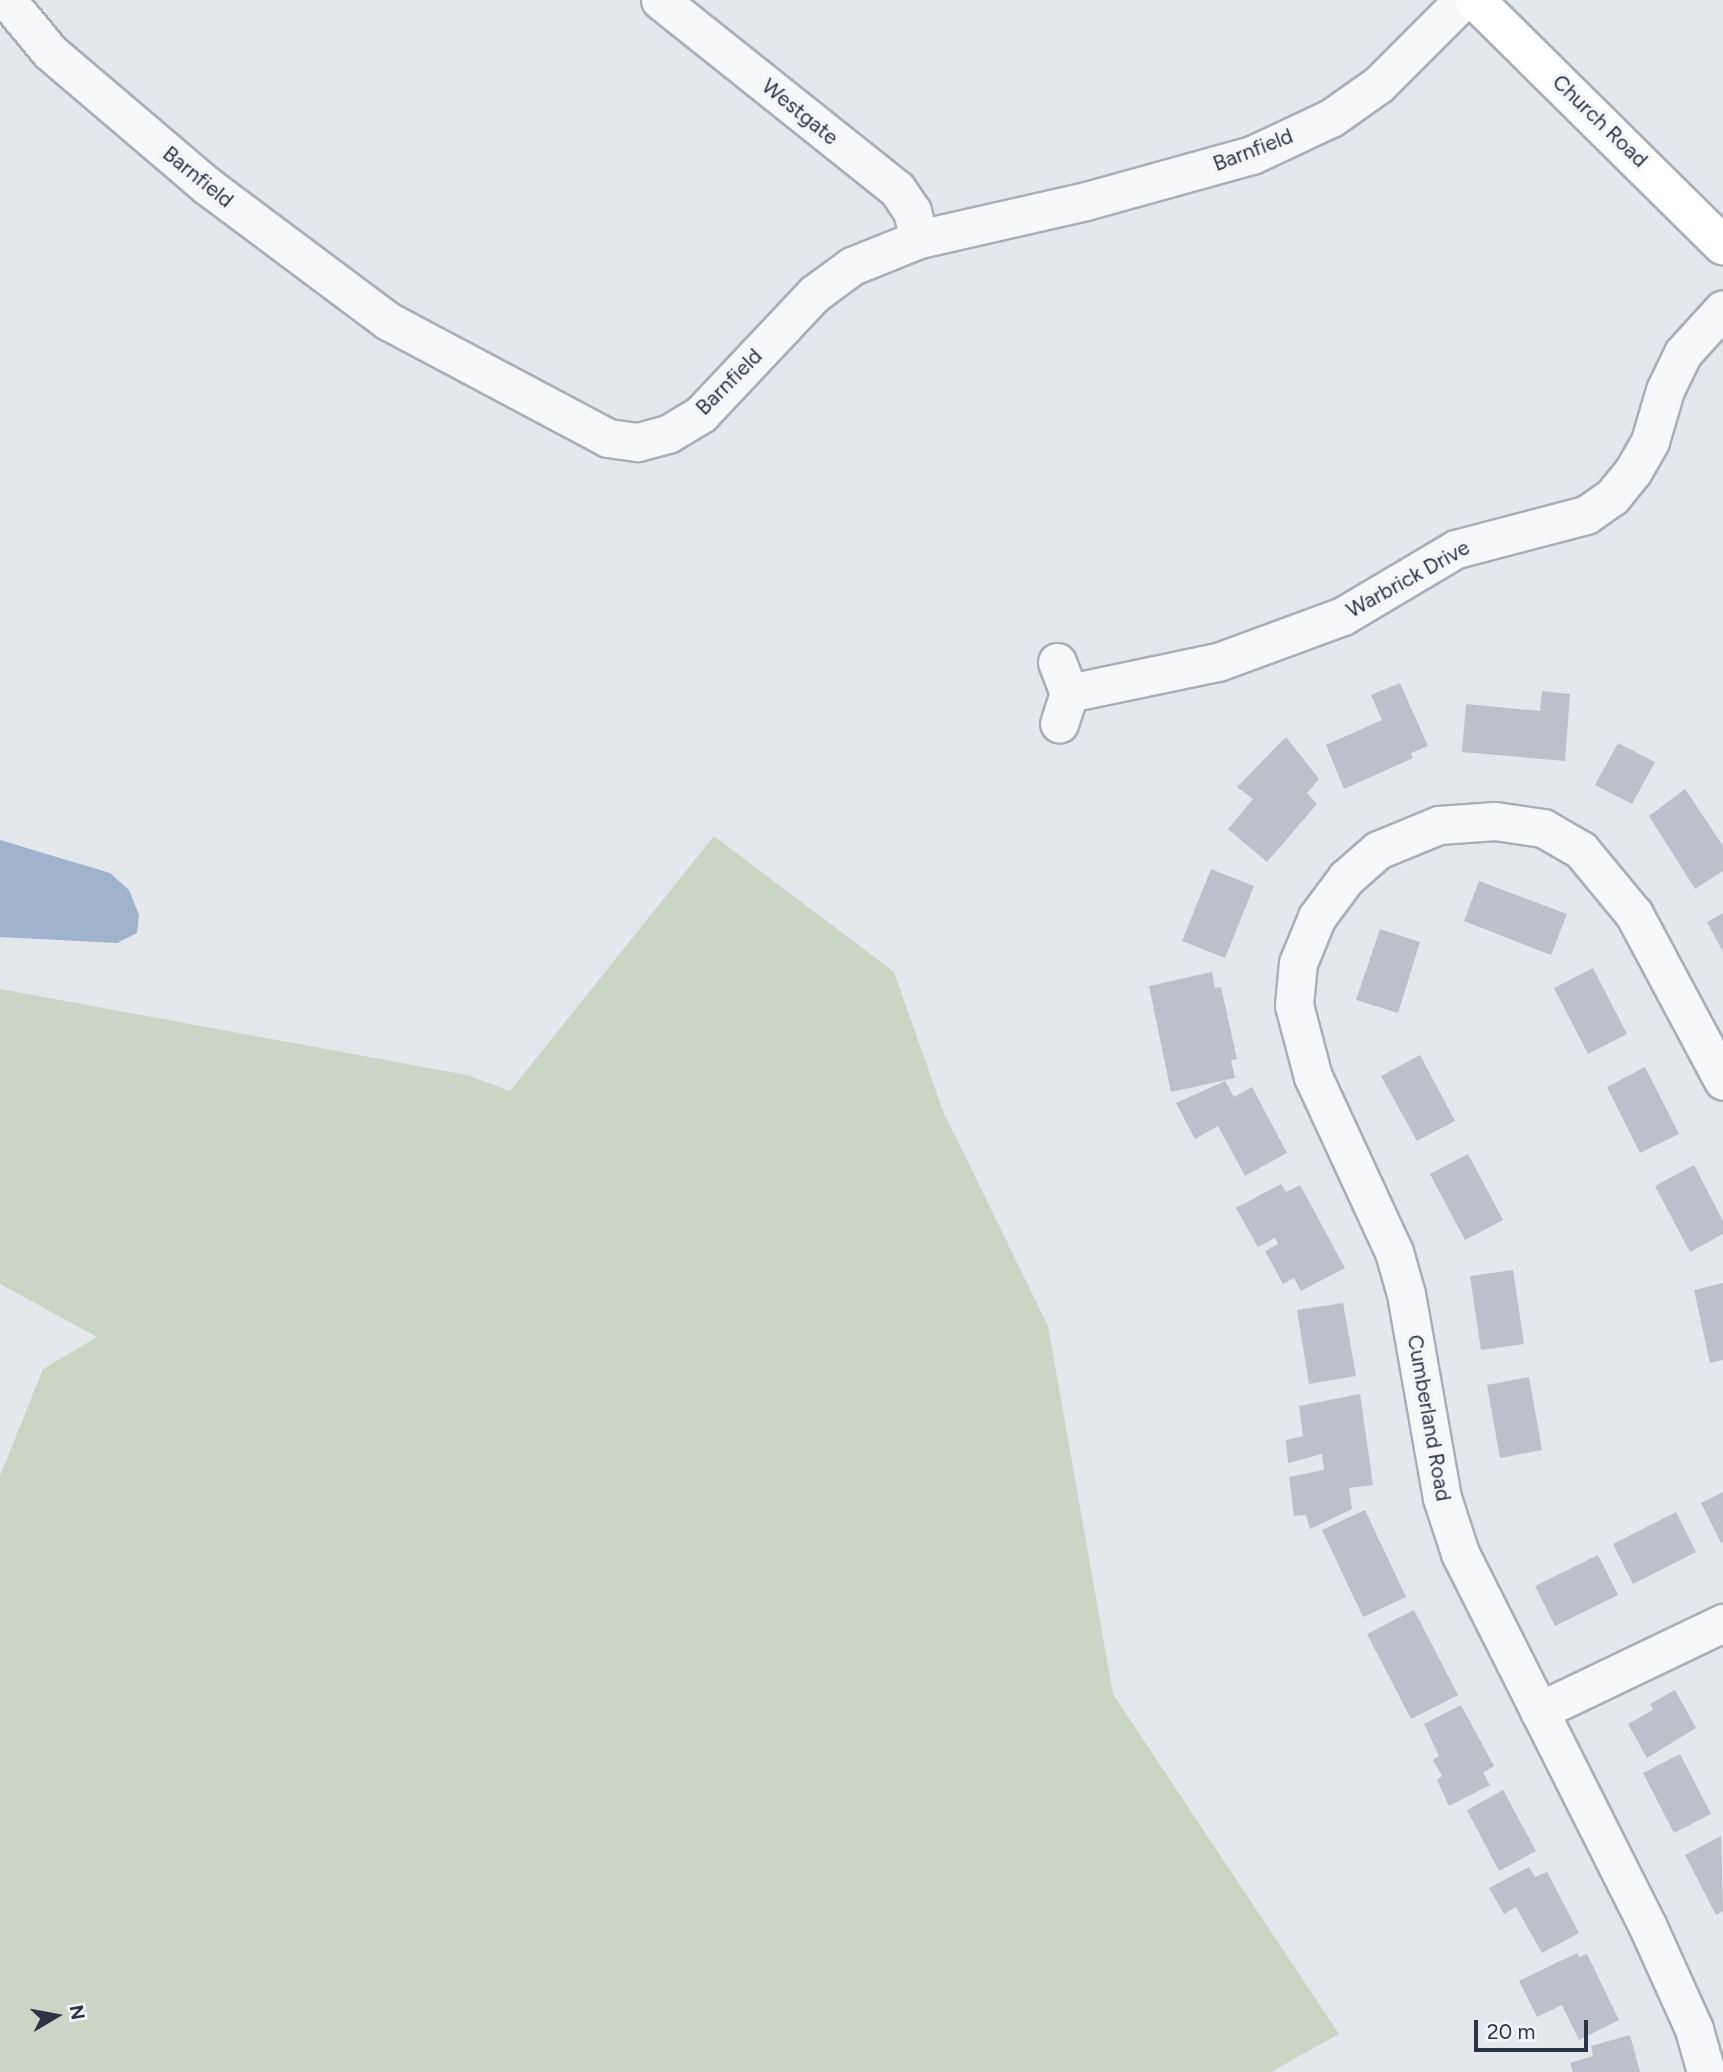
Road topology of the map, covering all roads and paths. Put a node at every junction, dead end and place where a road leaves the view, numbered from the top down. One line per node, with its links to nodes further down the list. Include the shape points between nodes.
1 (7, 0): 5 (street, Barnfield, via 50,52 299,258 388,321 608,438 638,442 668,434 701,414 814,294 852,266)
2 (660, 0): 5 (street, Westgate, via 897,189 912,211)
3 (1463, 0): 5 (street, Barnfield, via 1378,85 1331,118 1252,155 1086,201)
4 (1475, 0): 6 (main road, Church Road)
5 (919, 239)
6 (1723, 245)
7 (1723, 309): 8 (street, Warbrick Drive, via 1683,353 1665,390 1650,441 1633,471 1612,497 1586,515 1455,549 1343,616 1218,662)
8 (1062, 692)
9 (1723, 1081): 11 (street, Cumberland Road, via 1634,914 1581,850 1543,828 1467,821 1412,834 1378,850 1346,878 1317,917 1298,963 1294,1004 1312,1077 1394,1252 1406,1294 1442,1498 1460,1553)
10 (1723, 1623): 11 (street)
11 (1539, 1711): 12 (street, Cumberland Road, via 1647,1926 1693,2029)
12 (1706, 2072)

